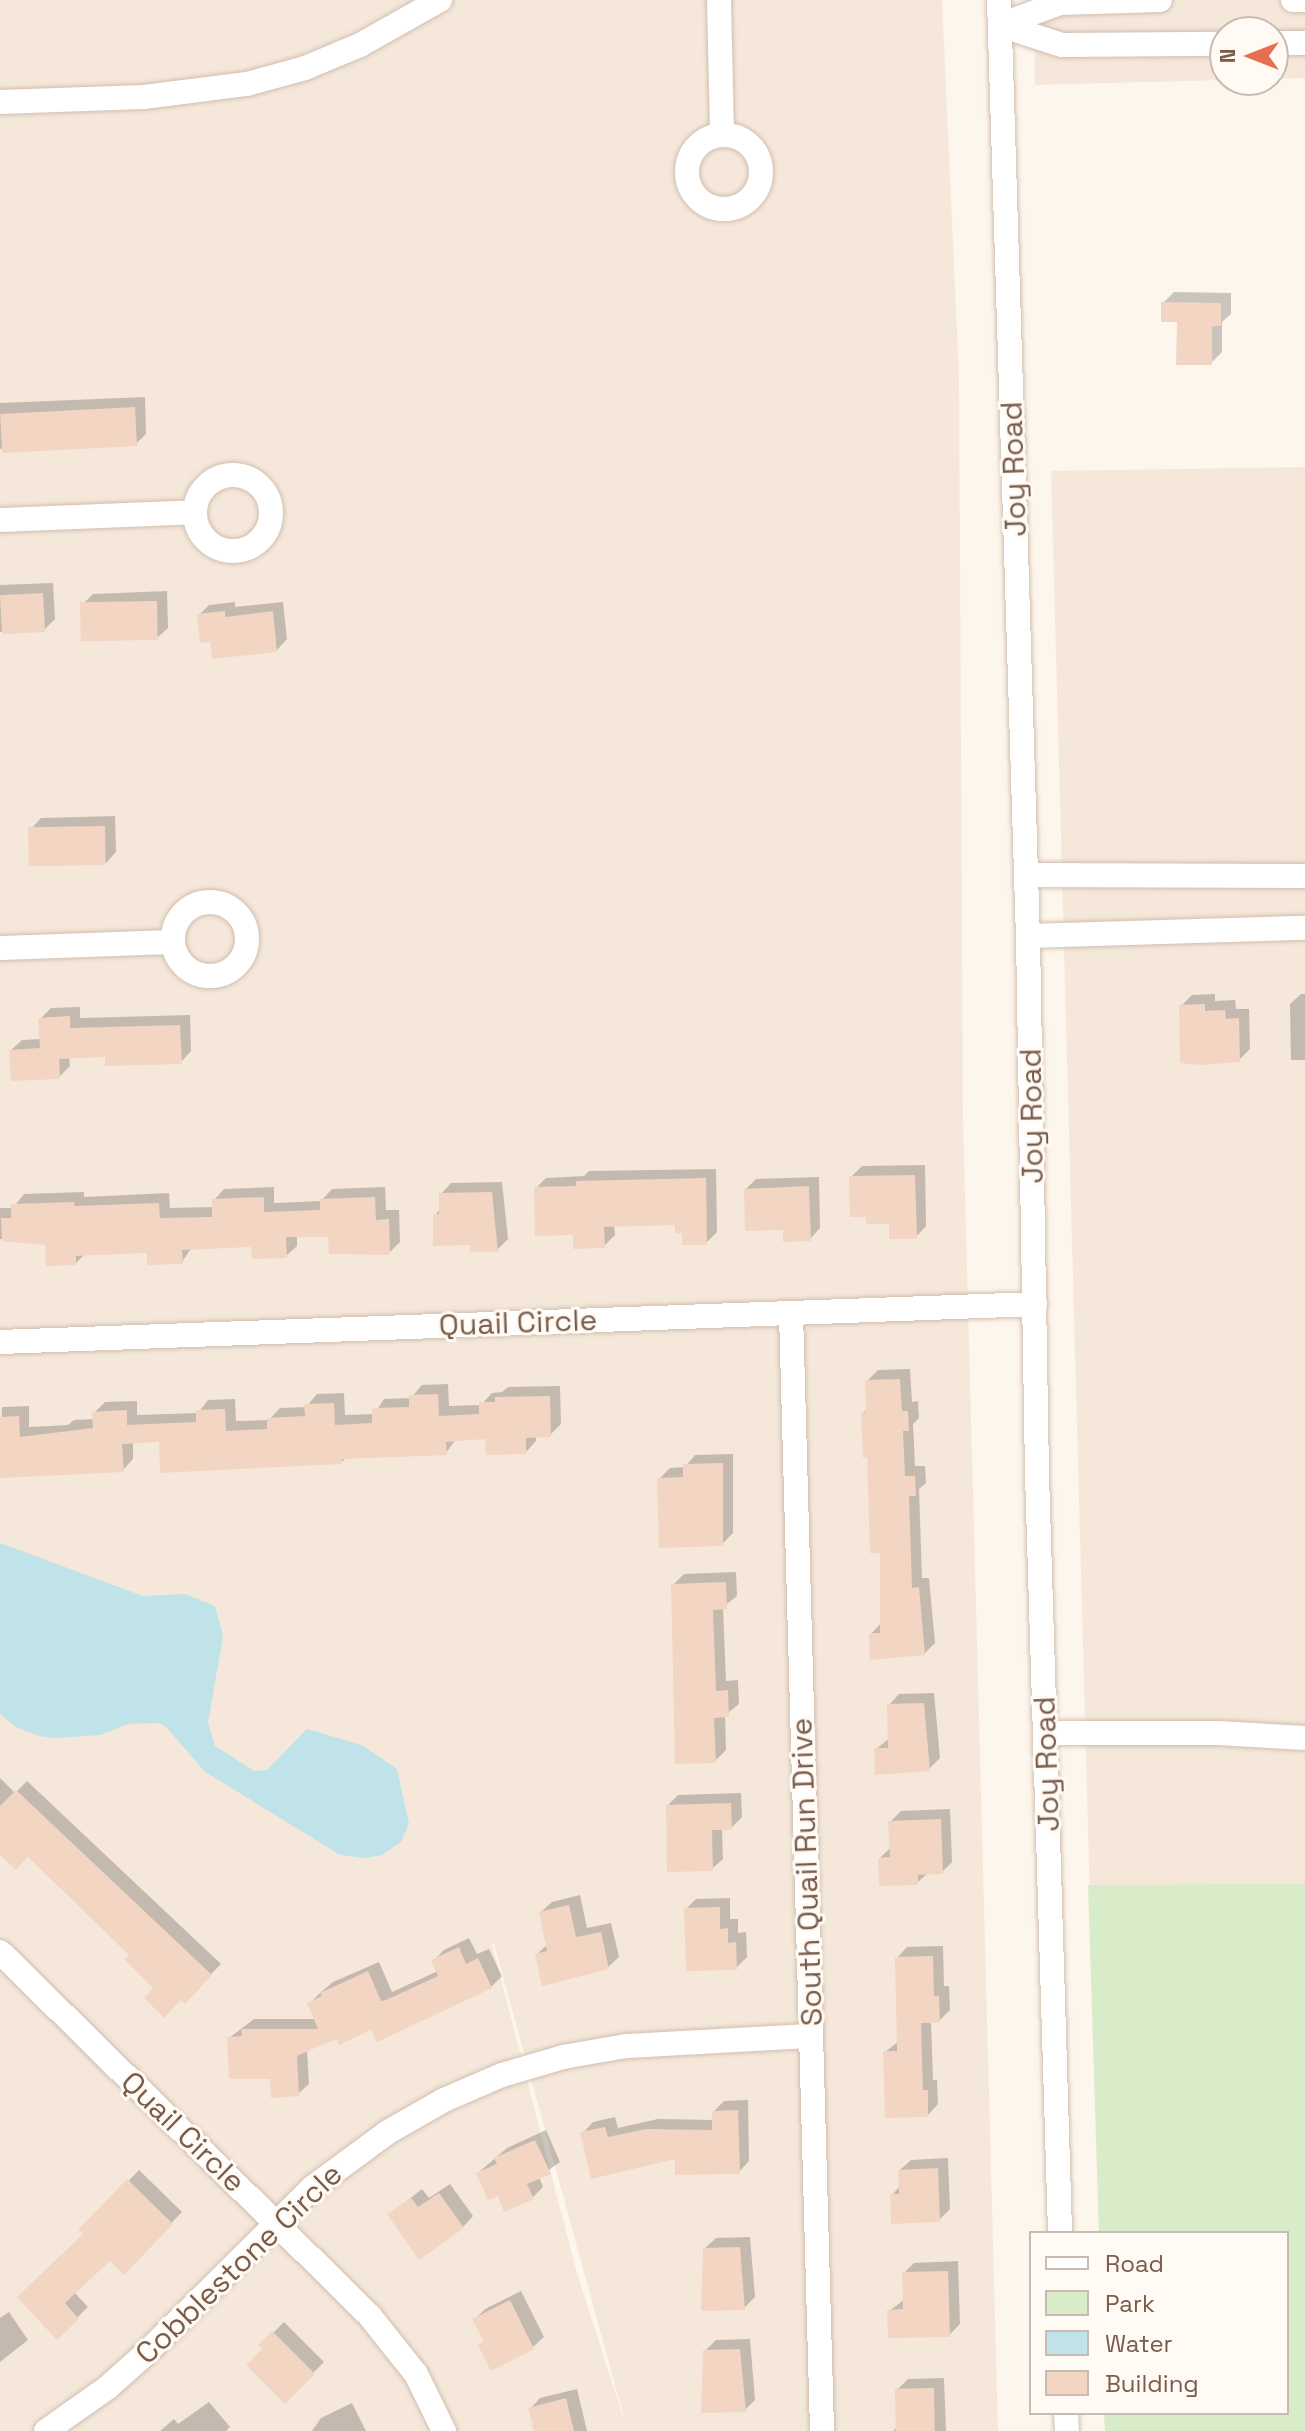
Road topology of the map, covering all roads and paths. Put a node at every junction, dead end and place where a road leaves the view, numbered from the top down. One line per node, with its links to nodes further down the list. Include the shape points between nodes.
1 (440, 0): 9 (street, via 360,45 247,84 144,97)
2 (719, 0): 10 (street)
3 (999, 0): 7 (street, Joy Road)
4 (1160, 0): 7 (street, via 1060,3)
5 (1293, 0): 6 (street)
6 (1305, 0)
7 (1000, 25): 8 (street, via 1062,45); 13 (street, Joy Road)
8 (1209, 44)
9 (0, 102)
10 (722, 134)
11 (195, 512): 12 (street)
12 (0, 520)
13 (1026, 875): 14 (street); 16 (street, Joy Road)
14 (1305, 876)
15 (1305, 928): 16 (street)
16 (1028, 936): 19 (street, Joy Road)
17 (173, 942): 18 (street)
18 (0, 948)
19 (1035, 1304): 20 (street, Quail Circle); 22 (street, Joy Road)
20 (791, 1313): 21 (street, Quail Circle); 25 (street, South Quail Run Drive)
21 (0, 1342)
22 (1047, 1733): 23 (street); 27 (street, Joy Road)
23 (1305, 1738)
24 (5, 1969): 26 (street, Quail Circle)
25 (811, 2036): 26 (street, Cobblestone Circle, via 626,2046 502,2075 388,2132 312,2188); 30 (street, South Quail Run Drive)
26 (276, 2223): 28 (street, Cobblestone Circle, via 144,2355); 29 (street, Quail Circle, via 387,2334 416,2374)
27 (1060, 2231)
28 (46, 2431)
29 (444, 2431)
30 (822, 2431)

